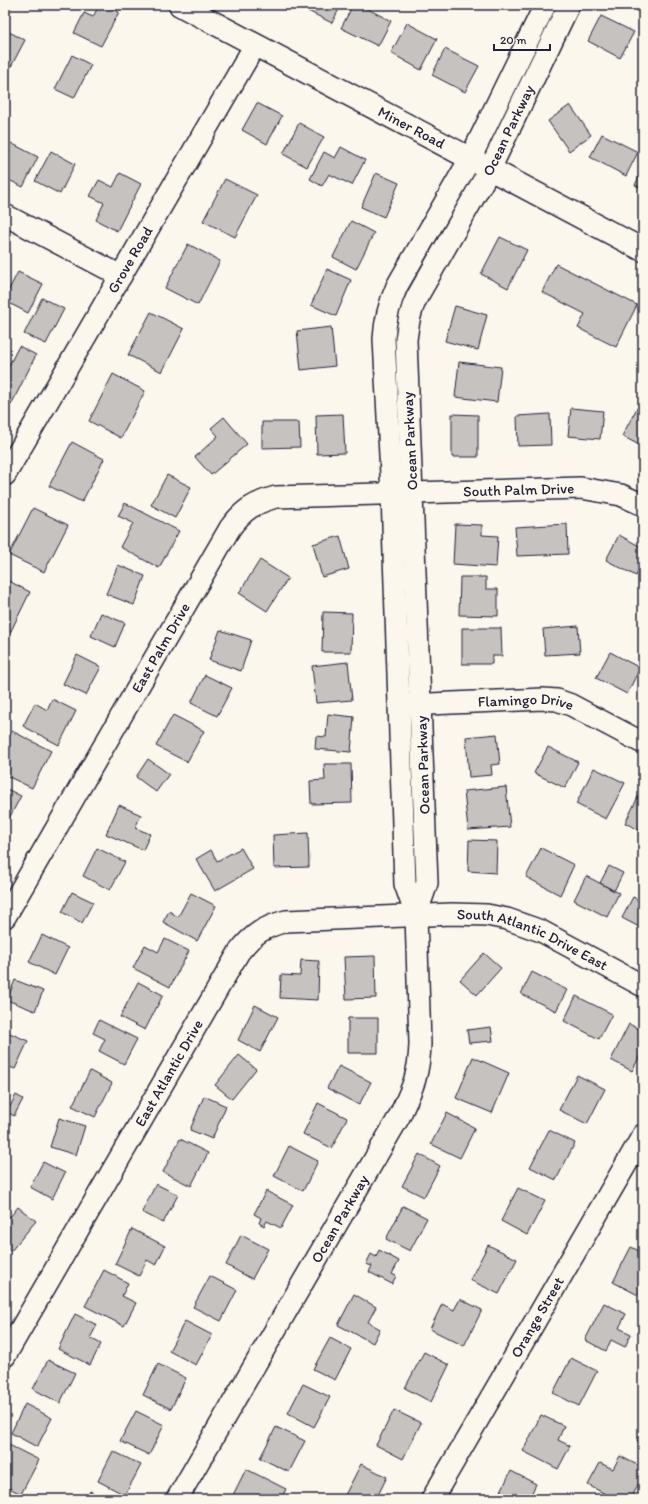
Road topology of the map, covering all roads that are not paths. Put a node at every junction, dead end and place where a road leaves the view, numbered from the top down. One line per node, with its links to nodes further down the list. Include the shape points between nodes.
1 (180, 5): 4 (street, Miner Road)
2 (545, 5): 5 (street, Ocean Parkway)
3 (569, 5): 6 (street, Ocean Parkway)
4 (255, 45): 5 (street, Miner Road); 9 (street, Grove Road)
5 (470, 159): 6 (street, Miner Road); 13 (street, Ocean Parkway, via 398,286 388,311 384,339)
6 (490, 169): 8 (street, Miner Road); 12 (street, Ocean Parkway, via 417,297 409,316 406,340)
7 (5, 214): 9 (street)
8 (643, 250)
9 (121, 276): 10 (street, Grove Road)
10 (12, 448): 11 (street, Grove Road)
11 (5, 475)
12 (413, 493): 13 (street, South Palm Drive); 14 (street, South Palm Drive, via 581,488 621,495); 15 (street, Ocean Parkway)
13 (392, 494): 16 (street, Ocean Parkway); 19 (street, East Palm Drive, via 276,497 249,507 238,517)
14 (643, 505)
15 (420, 705): 16 (street, Flamingo Drive); 17 (street, Flamingo Drive, via 557,700); 18 (street, Ocean Parkway, via 427,883)
16 (398, 706): 18 (street, Ocean Parkway, via 404,884)
17 (643, 743)
18 (416, 915): 20 (street, South Atlantic Drive East, via 487,915 523,924 541,931); 22 (street, East Atlantic Drive, via 286,921 259,931 248,941 235,959); 23 (street, Ocean Parkway, via 420,1044 415,1083 398,1117)
19 (5, 917)
20 (643, 986)
21 (643, 1135): 24 (street, Orange Street)
22 (5, 1356)
23 (177, 1499)
24 (432, 1499)

